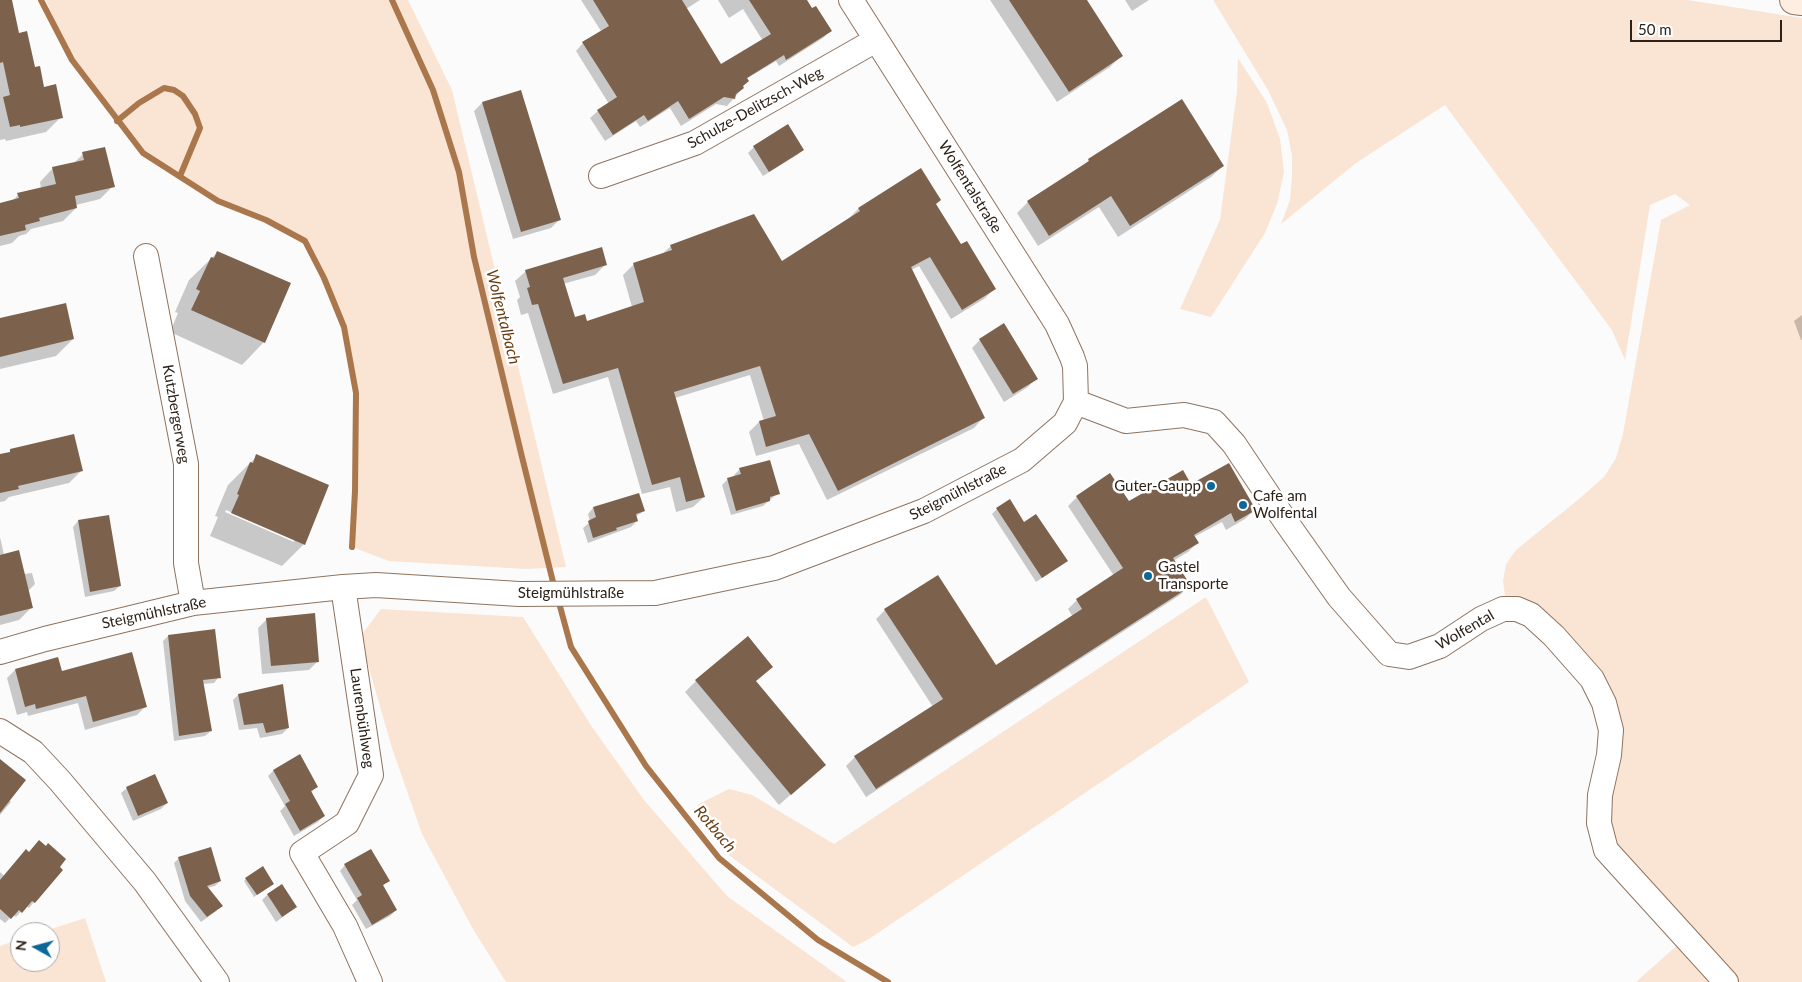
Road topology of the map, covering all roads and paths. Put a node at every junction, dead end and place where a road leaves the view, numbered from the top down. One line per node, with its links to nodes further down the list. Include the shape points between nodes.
1 (851, 0): 4 (street, Wolfentalstraße)
2 (1794, 0): 3 (main road)
3 (1802, 2)
4 (876, 40): 5 (street, Schulze-Delitzsch-Weg, via 695,143); 7 (street, Wolfentalstraße, via 1057,324 1075,366)
5 (601, 176)
6 (146, 256): 9 (street, Kutzbergerweg, via 186,464 186,563)
7 (1076, 391): 8 (street, Steigmühlstraße, via 1065,423 1022,460 924,511 774,568 655,593 519,594 376,585); 14 (street, Wolfental, via 1126,420 1184,415 1214,422 1234,444 1339,597 1389,654 1409,657 1440,646 1481,619 1503,609 1517,609 1532,615 1592,679 1604,702 1610,730 1609,755 1600,795 1599,823 1606,850)
8 (343, 587): 9 (street, Steigmühlstraße); 13 (street, Laurenbühlweg, via 371,776 347,823 302,853 345,926)
9 (193, 602): 10 (street, Steigmühlstraße)
10 (0, 652)
11 (0, 731): 12 (street, via 33,752 60,781 145,882)
12 (218, 982)
13 (370, 982)
14 (1726, 982)

